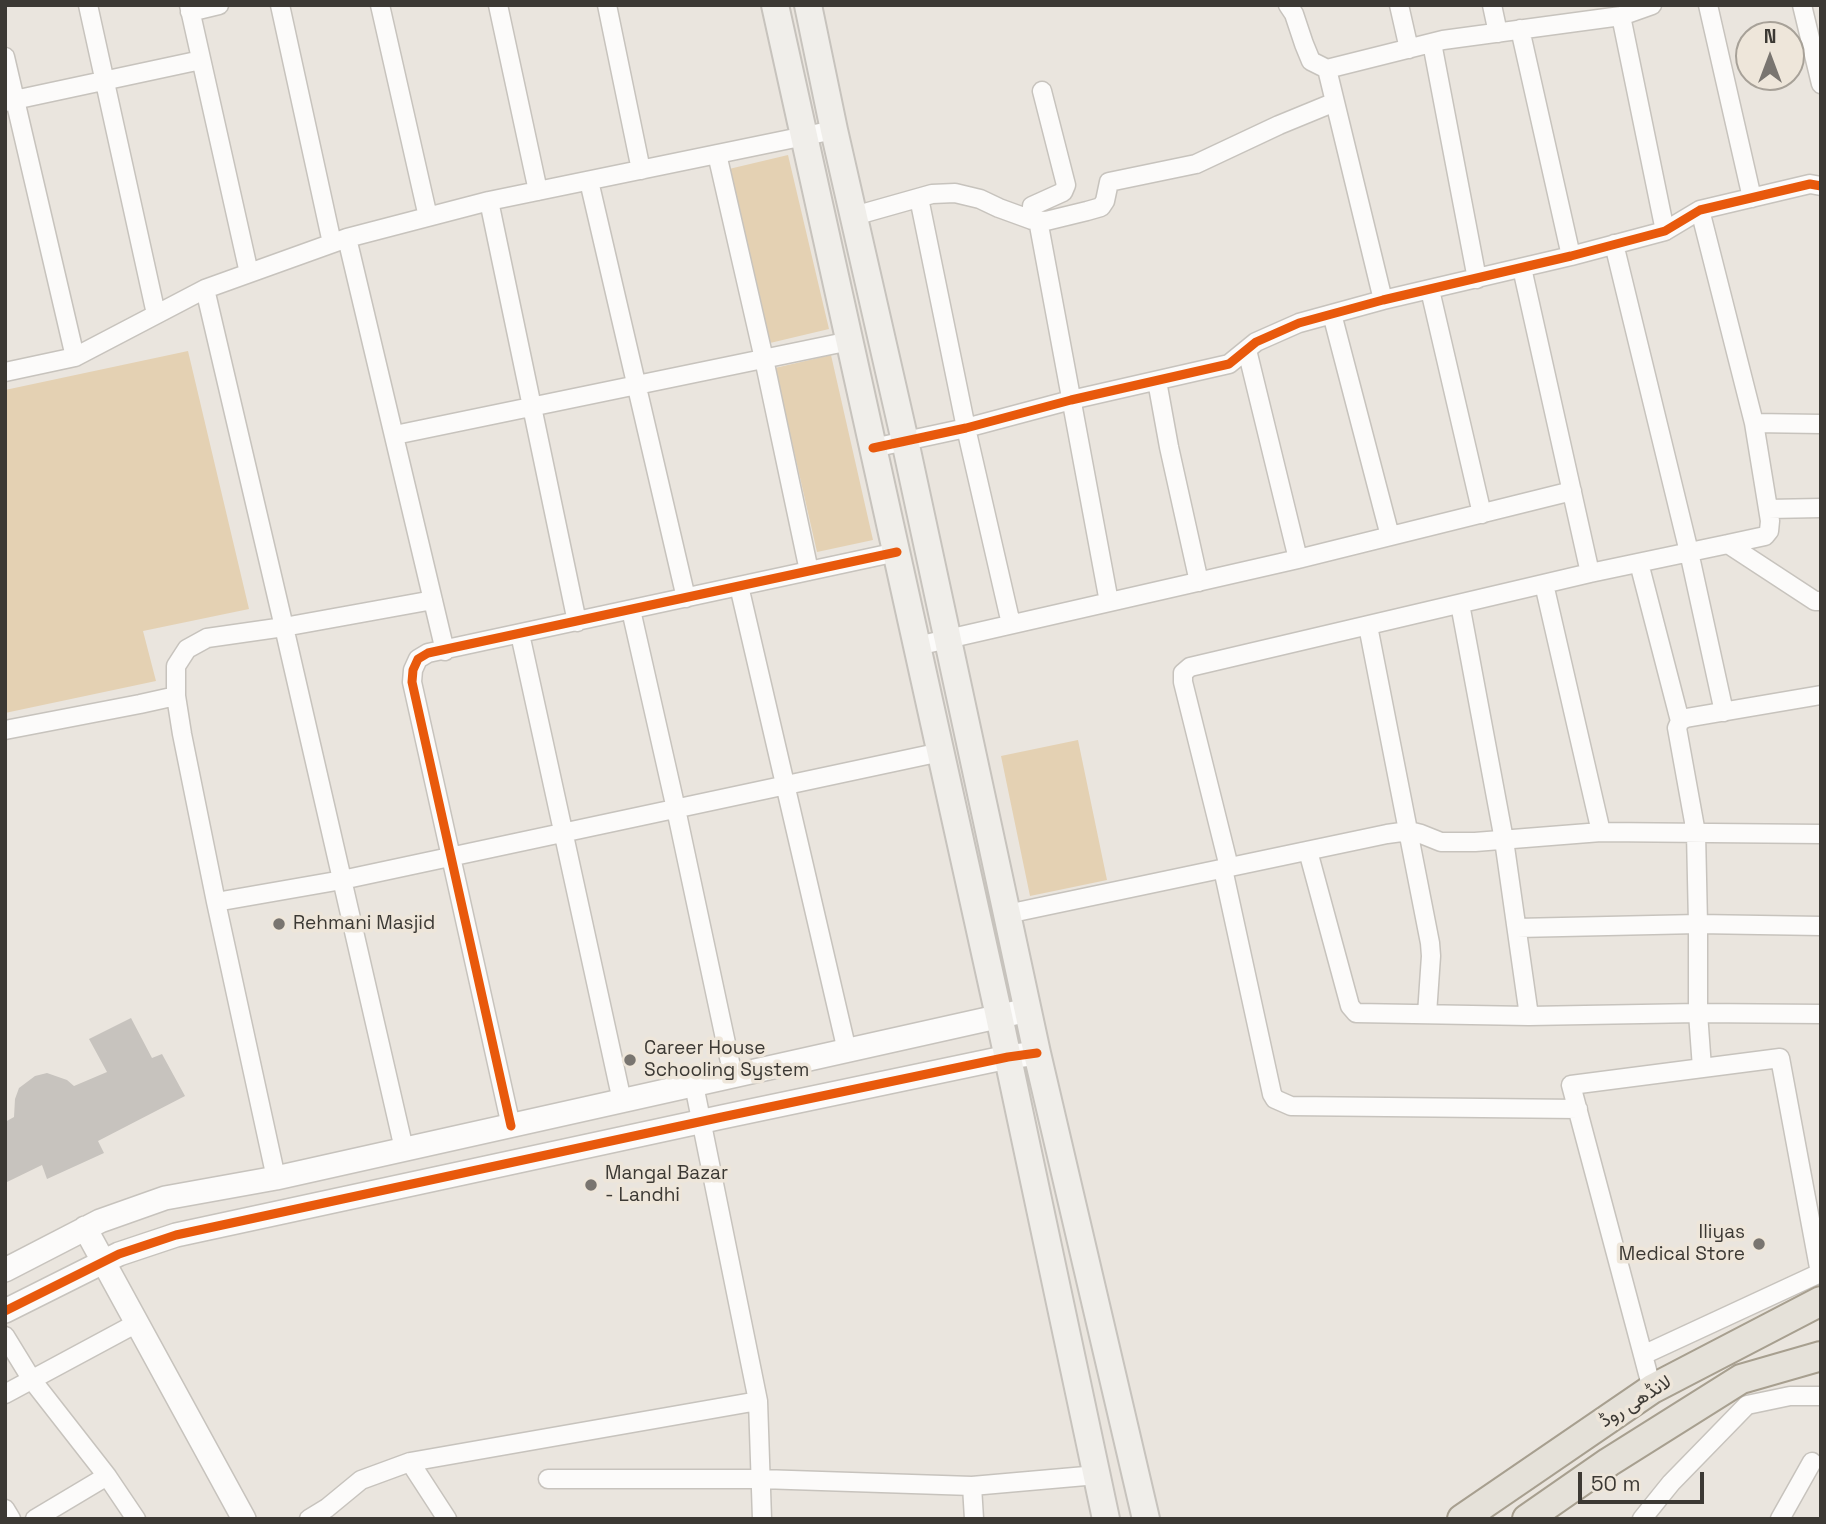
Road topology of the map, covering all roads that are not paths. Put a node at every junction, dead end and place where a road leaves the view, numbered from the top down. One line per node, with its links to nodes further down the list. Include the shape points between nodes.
1 (88, 5): 24 (street)
2 (219, 5): 15 (street)
3 (280, 5): 44 (street)
4 (380, 5): 41 (street)
5 (498, 5): 35 (street)
6 (607, 5): 32 (street)
7 (775, 5): 30 (main road)
8 (808, 5): 29 (main road)
9 (1288, 5): 23 (street, via 1311,61)
10 (1399, 5): 20 (street)
11 (1492, 5): 18 (street)
12 (1652, 5): 16 (street)
13 (1708, 5): 37 (street)
14 (1802, 5): 25 (street)
15 (189, 9): 22 (street)
16 (1610, 13): 17 (street); 43 (street)
17 (1520, 29): 18 (street); 46 (street)
18 (1498, 33): 19 (street)
19 (1432, 43): 20 (street); 49 (street)
20 (1409, 49): 23 (street)
21 (5, 57): 27 (street)
22 (201, 60): 24 (street); 48 (street)
23 (1327, 69): 28 (street)
24 (104, 80): 27 (street); 53 (street)
25 (1821, 84)
26 (1042, 91): 42 (street, via 1066,185 1063,192 1032,206)
27 (10, 100): 57 (street)
28 (1335, 102): 42 (street, via 1196,164 1109,182 1101,207); 52 (street)
29 (834, 130): 30 (street); 40 (main road)
30 (804, 136): 31 (street); 55 (main road)
31 (717, 155): 32 (street); 58 (street)
32 (641, 170): 33 (street)
33 (589, 181): 35 (street); 61 (street)
34 (1821, 185): 37 (street)
35 (538, 191): 38 (street)
36 (919, 198): 40 (street); 42 (street, via 955,193); 66 (street)
37 (1752, 198): 39 (street)
38 (489, 201): 41 (street); 63 (street)
39 (1700, 210): 43 (street); 64 (street)
40 (854, 216): 68 (main road)
41 (428, 217): 44 (street)
42 (1035, 220): 62 (street)
43 (1665, 231): 45 (street)
44 (339, 241): 48 (street); 67 (street)
45 (1614, 244): 46 (street); 77 (street)
46 (1571, 256): 47 (street)
47 (1522, 268): 49 (street); 70 (street)
48 (249, 273): 50 (street)
49 (1477, 279): 51 (street)
50 (205, 289): 53 (street); 94 (street)
51 (1430, 290): 52 (street); 73 (street)
52 (1384, 300): 54 (street)
53 (156, 314): 57 (street)
54 (1332, 314): 56 (street, via 1299,323); 74 (street)
55 (850, 341): 58 (street); 69 (main road)
56 (1247, 350): 60 (street, via 1229,364); 78 (street)
57 (75, 357): 59 (street)
58 (764, 359): 61 (street); 80 (street)
59 (5, 372)
60 (1157, 381): 62 (street); 82 (street)
61 (637, 385): 63 (street); 85 (street)
62 (1072, 400): 66 (street); 88 (street)
63 (532, 407): 67 (street); 91 (street)
64 (1754, 423): 65 (street); 72 (street)
65 (1821, 424)
66 (966, 428): 68 (street); 92 (street)
67 (395, 435): 86 (street)
68 (905, 441): 69 (street); 96 (main road)
69 (873, 448): 76 (main road)
70 (1572, 491): 73 (street); 81 (street)
71 (1821, 508): 72 (street)
72 (1768, 509): 75 (street, via 1765,536)
73 (1482, 514): 74 (street)
74 (1390, 536): 78 (street)
75 (1728, 544): 77 (street); 87 (street)
76 (897, 552): 80 (street); 97 (main road)
77 (1689, 552): 79 (street); 101 (street)
78 (1298, 559): 82 (street)
79 (1639, 562): 81 (street); 102 (street)
80 (809, 571): 84 (street)
81 (1590, 573): 83 (street)
82 (1199, 582): 88 (street)
83 (1544, 584): 89 (street); 109 (street)
84 (739, 586): 85 (street); 105 (street)
85 (686, 597): 90 (street)
86 (433, 600): 94 (street); 98 (street)
87 (1821, 601)
88 (1109, 602): 92 (street)
89 (1460, 604): 93 (street); 112 (street)
90 (631, 610): 91 (street); 106 (street)
91 (577, 622): 95 (street)
92 (1011, 624): 96 (street)
93 (1368, 626): 107 (street); 115 (street, via 1190,667 1183,673)
94 (284, 627): 100 (street, via 207,638 187,649 176,666); 116 (street)
95 (520, 634): 98 (street); 108 (street)
96 (946, 639): 97 (street); 118 (main road)
97 (917, 646): 104 (main road)
98 (445, 651): 114 (street, via 418,659 412,682)
99 (1821, 695): 101 (street)
100 (176, 696): 103 (street); 117 (street)
101 (1724, 712): 102 (street)
102 (1679, 721): 110 (street)
103 (5, 730)
104 (941, 752): 105 (street); 126 (main road)
105 (786, 784): 106 (street); 128 (street)
106 (676, 809): 108 (street); 132 (street)
107 (1409, 831): 112 (street, via 1441,842); 113 (street); 124 (street, via 1430,943)
108 (564, 832): 114 (street); 134 (street)
109 (1601, 832): 110 (street); 112 (street)
110 (1696, 833): 111 (street); 119 (street)
111 (1821, 834)
112 (1504, 840): 121 (street)
113 (1308, 851): 115 (street); 124 (street, via 1353,1011)
114 (451, 856): 116 (street); 137 (street)
115 (1226, 868): 118 (street); 135 (street, via 1275,1099 1291,1106)
116 (342, 880): 117 (street); 138 (street)
117 (216, 902): 139 (street)
118 (1007, 914): 122 (main road)
119 (1698, 925): 120 (street); 121 (street); 123 (street)
120 (1821, 926)
121 (1517, 928): 127 (street)
122 (1028, 1010): 126 (street); 129 (main road)
123 (1698, 1013): 125 (street); 127 (street); 131 (street)
124 (1427, 1014): 127 (street)
125 (1821, 1014)
126 (999, 1016): 128 (street); 130 (main road)
127 (1529, 1016)
128 (847, 1051): 132 (street)
129 (1037, 1053): 130 (street); 172 (main road)
130 (1008, 1057): 136 (street); 156 (main road)
131 (1702, 1068): 135 (street, via 1571,1085); 147 (street, via 1780,1058 1820,1273)
132 (733, 1076): 133 (street)
133 (694, 1085): 134 (street); 136 (street)
134 (622, 1101): 137 (street)
135 (1578, 1109): 147 (street)
136 (703, 1121): 141 (street, via 176,1235); 153 (street)
137 (511, 1126): 138 (street)
138 (404, 1149): 139 (street)
139 (276, 1178): 140 (street, via 165,1198)
140 (85, 1228): 141 (street); 142 (street)
141 (105, 1261): 144 (street); 145 (street)
142 (5, 1270)
143 (1821, 1301): 150 (main road, لانڈھی روڈ)
144 (5, 1311)
145 (137, 1322): 149 (street); 166 (street)
146 (5, 1336): 149 (street)
147 (1643, 1355): 150 (street)
148 (1821, 1356): 174 (main road, لانڈھی روڈ, via 1741,1380)
149 (32, 1380): 151 (street); 157 (street)
150 (1652, 1389): 173 (main road, لانڈھی روڈ)
151 (5, 1394)
152 (1821, 1396): 175 (street, via 1790,1396 1748,1405)
153 (758, 1401): 154 (street); 159 (street)
154 (410, 1462): 162 (street, via 361,1480); 168 (street)
155 (1812, 1462): 176 (street)
156 (1097, 1475): 160 (street); 171 (main road)
157 (107, 1476): 164 (street); 165 (street)
158 (548, 1479): 159 (street)
159 (761, 1479): 160 (street); 169 (street)
160 (972, 1486): 170 (street)
161 (5, 1509): 163 (street)
162 (331, 1513): 167 (street)
163 (11, 1519)
164 (34, 1519)
165 (136, 1519)
166 (244, 1519)
167 (309, 1519)
168 (447, 1519)
169 (762, 1519)
170 (974, 1519)
171 (1106, 1519)
172 (1146, 1519)
173 (1462, 1519)
174 (1527, 1519)
175 (1642, 1519)
176 (1780, 1519)

